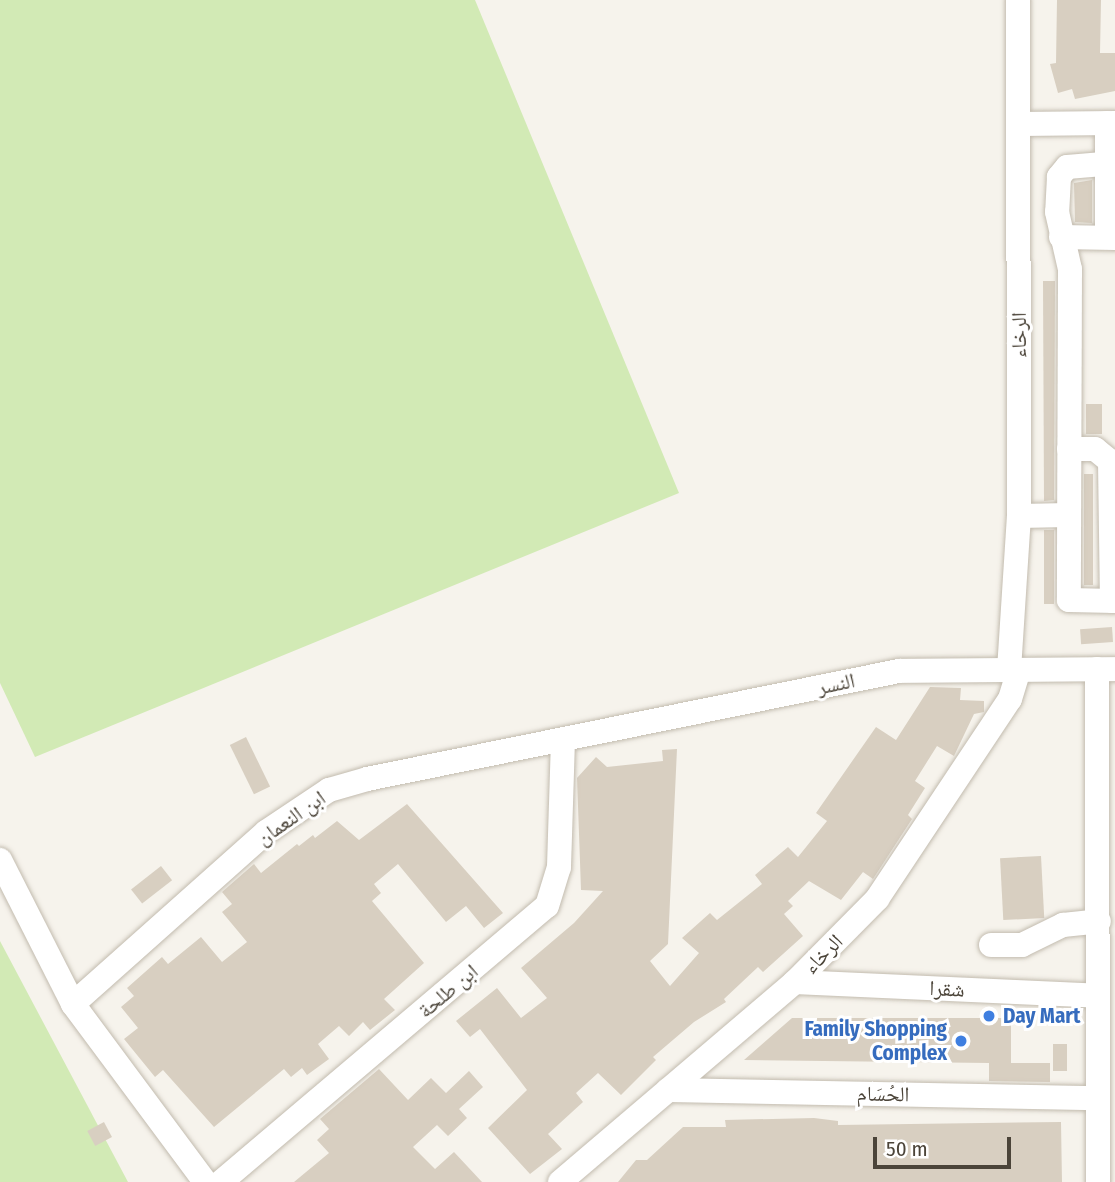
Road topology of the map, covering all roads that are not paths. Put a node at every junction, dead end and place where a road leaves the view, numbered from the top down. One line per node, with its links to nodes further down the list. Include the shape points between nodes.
1 (1018, 0): 3 (street, الرخاء)
2 (1111, 123): 3 (street); 4 (street)
3 (1020, 124): 9 (street, الرخاء)
4 (1111, 164): 5 (street, via 1079,163 1062,171 1057,184); 6 (street)
5 (1061, 237): 6 (street); 7 (street, via 1070,269)
6 (1111, 237)
7 (1069, 449): 8 (street); 10 (street, via 1095,449 1110,461)
8 (1069, 515): 9 (street); 10 (street, via 1069,600)
9 (1019, 516): 12 (street, الرخاء)
10 (1114, 601)
11 (1106, 669): 12 (street, النسر); 15 (street)
12 (1014, 670): 13 (street, النسر, via 899,671); 17 (street, الرخاء, via 1010,699 898,873)
13 (563, 742): 19 (street, ابن النعمان, via 329,790 266,832); 23 (street, ابن طلحة, via 559,867 547,906)
14 (0, 860): 19 (street)
15 (1099, 920): 16 (street, via 1063,925 1022,945); 18 (street)
16 (991, 945)
17 (795, 982): 18 (street, شقرا); 20 (street, الرخاء)
18 (1098, 996): 21 (street)
19 (73, 1004): 22 (street)
20 (668, 1090): 21 (street, الحُسَام); 24 (street, الرخاء)
21 (1098, 1098): 25 (street)
22 (205, 1182)
23 (221, 1182)
24 (560, 1182)
25 (1098, 1182)

